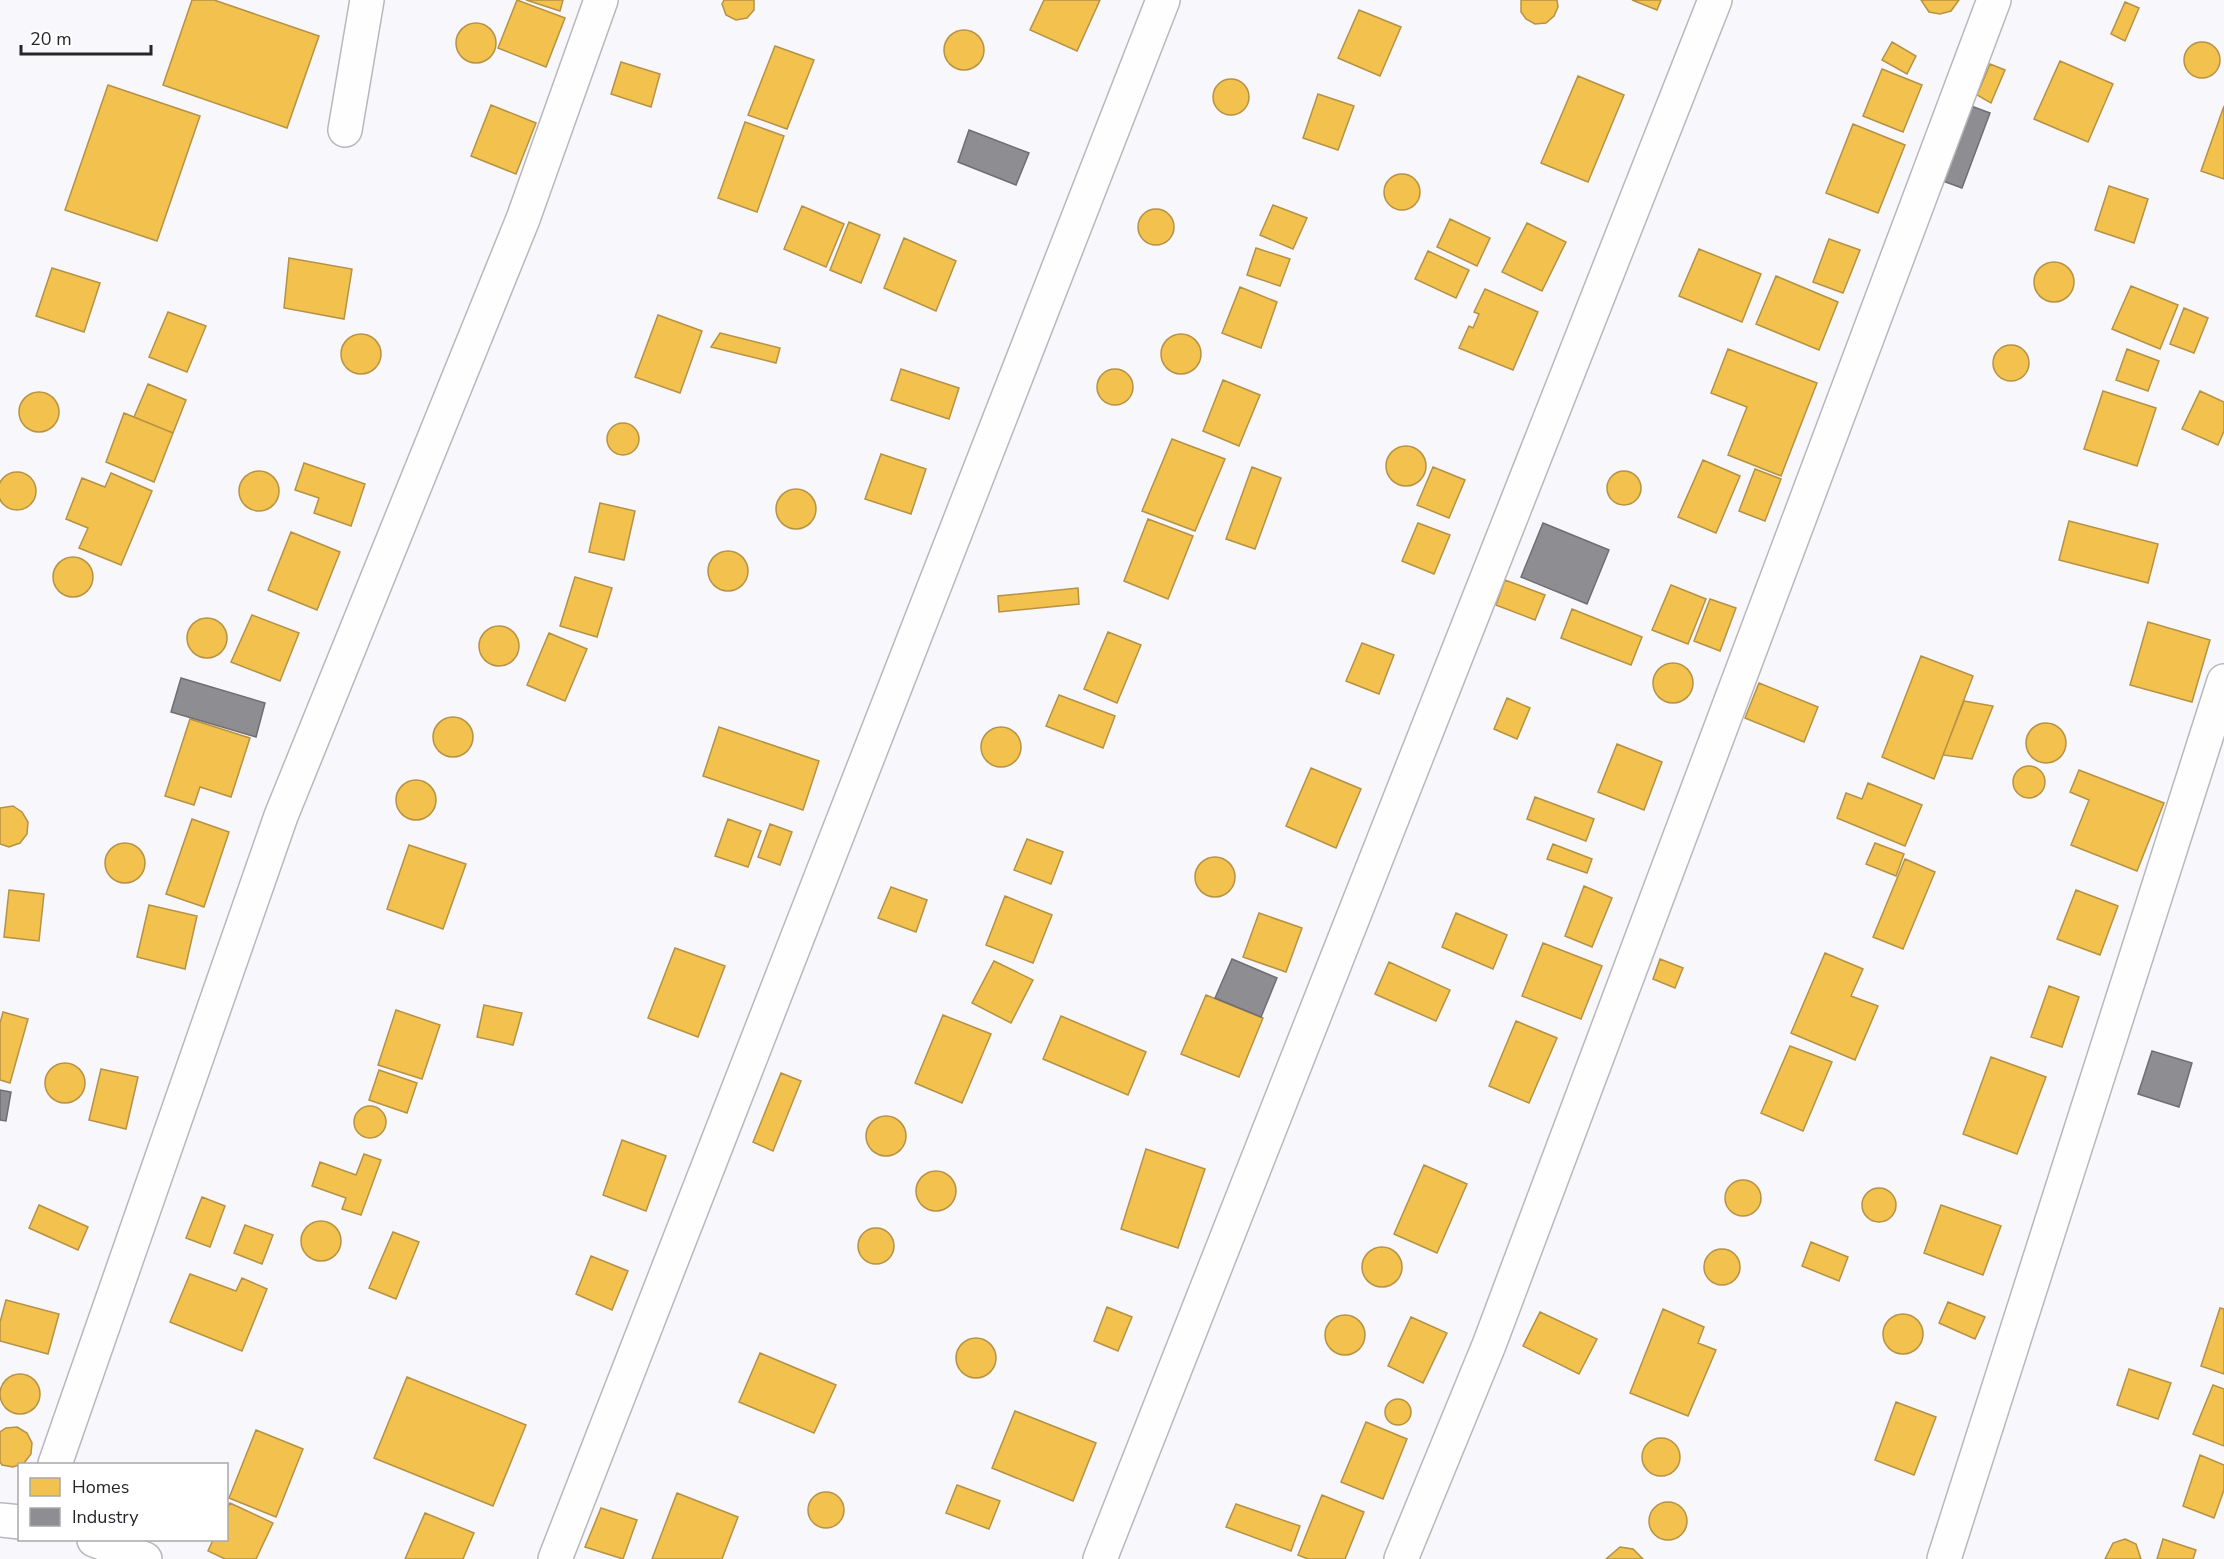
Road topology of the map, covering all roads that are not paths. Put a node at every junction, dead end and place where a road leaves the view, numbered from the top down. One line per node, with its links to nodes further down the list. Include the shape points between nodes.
1 (367, 0): 6 (street)
2 (601, 0): 8 (street, via 523,219 281,816)
3 (1163, 0): 13 (street)
4 (1715, 0): 14 (street)
5 (1994, 0): 15 (street, via 1490,1345)
6 (345, 130)
7 (2224, 681): 16 (street)
8 (55, 1463)
9 (0, 1520): 10 (street)
10 (18, 1521)
11 (99, 1541): 12 (street)
12 (145, 1559)
13 (555, 1559)
14 (1101, 1559)
15 (1401, 1559)
16 (1944, 1559)

